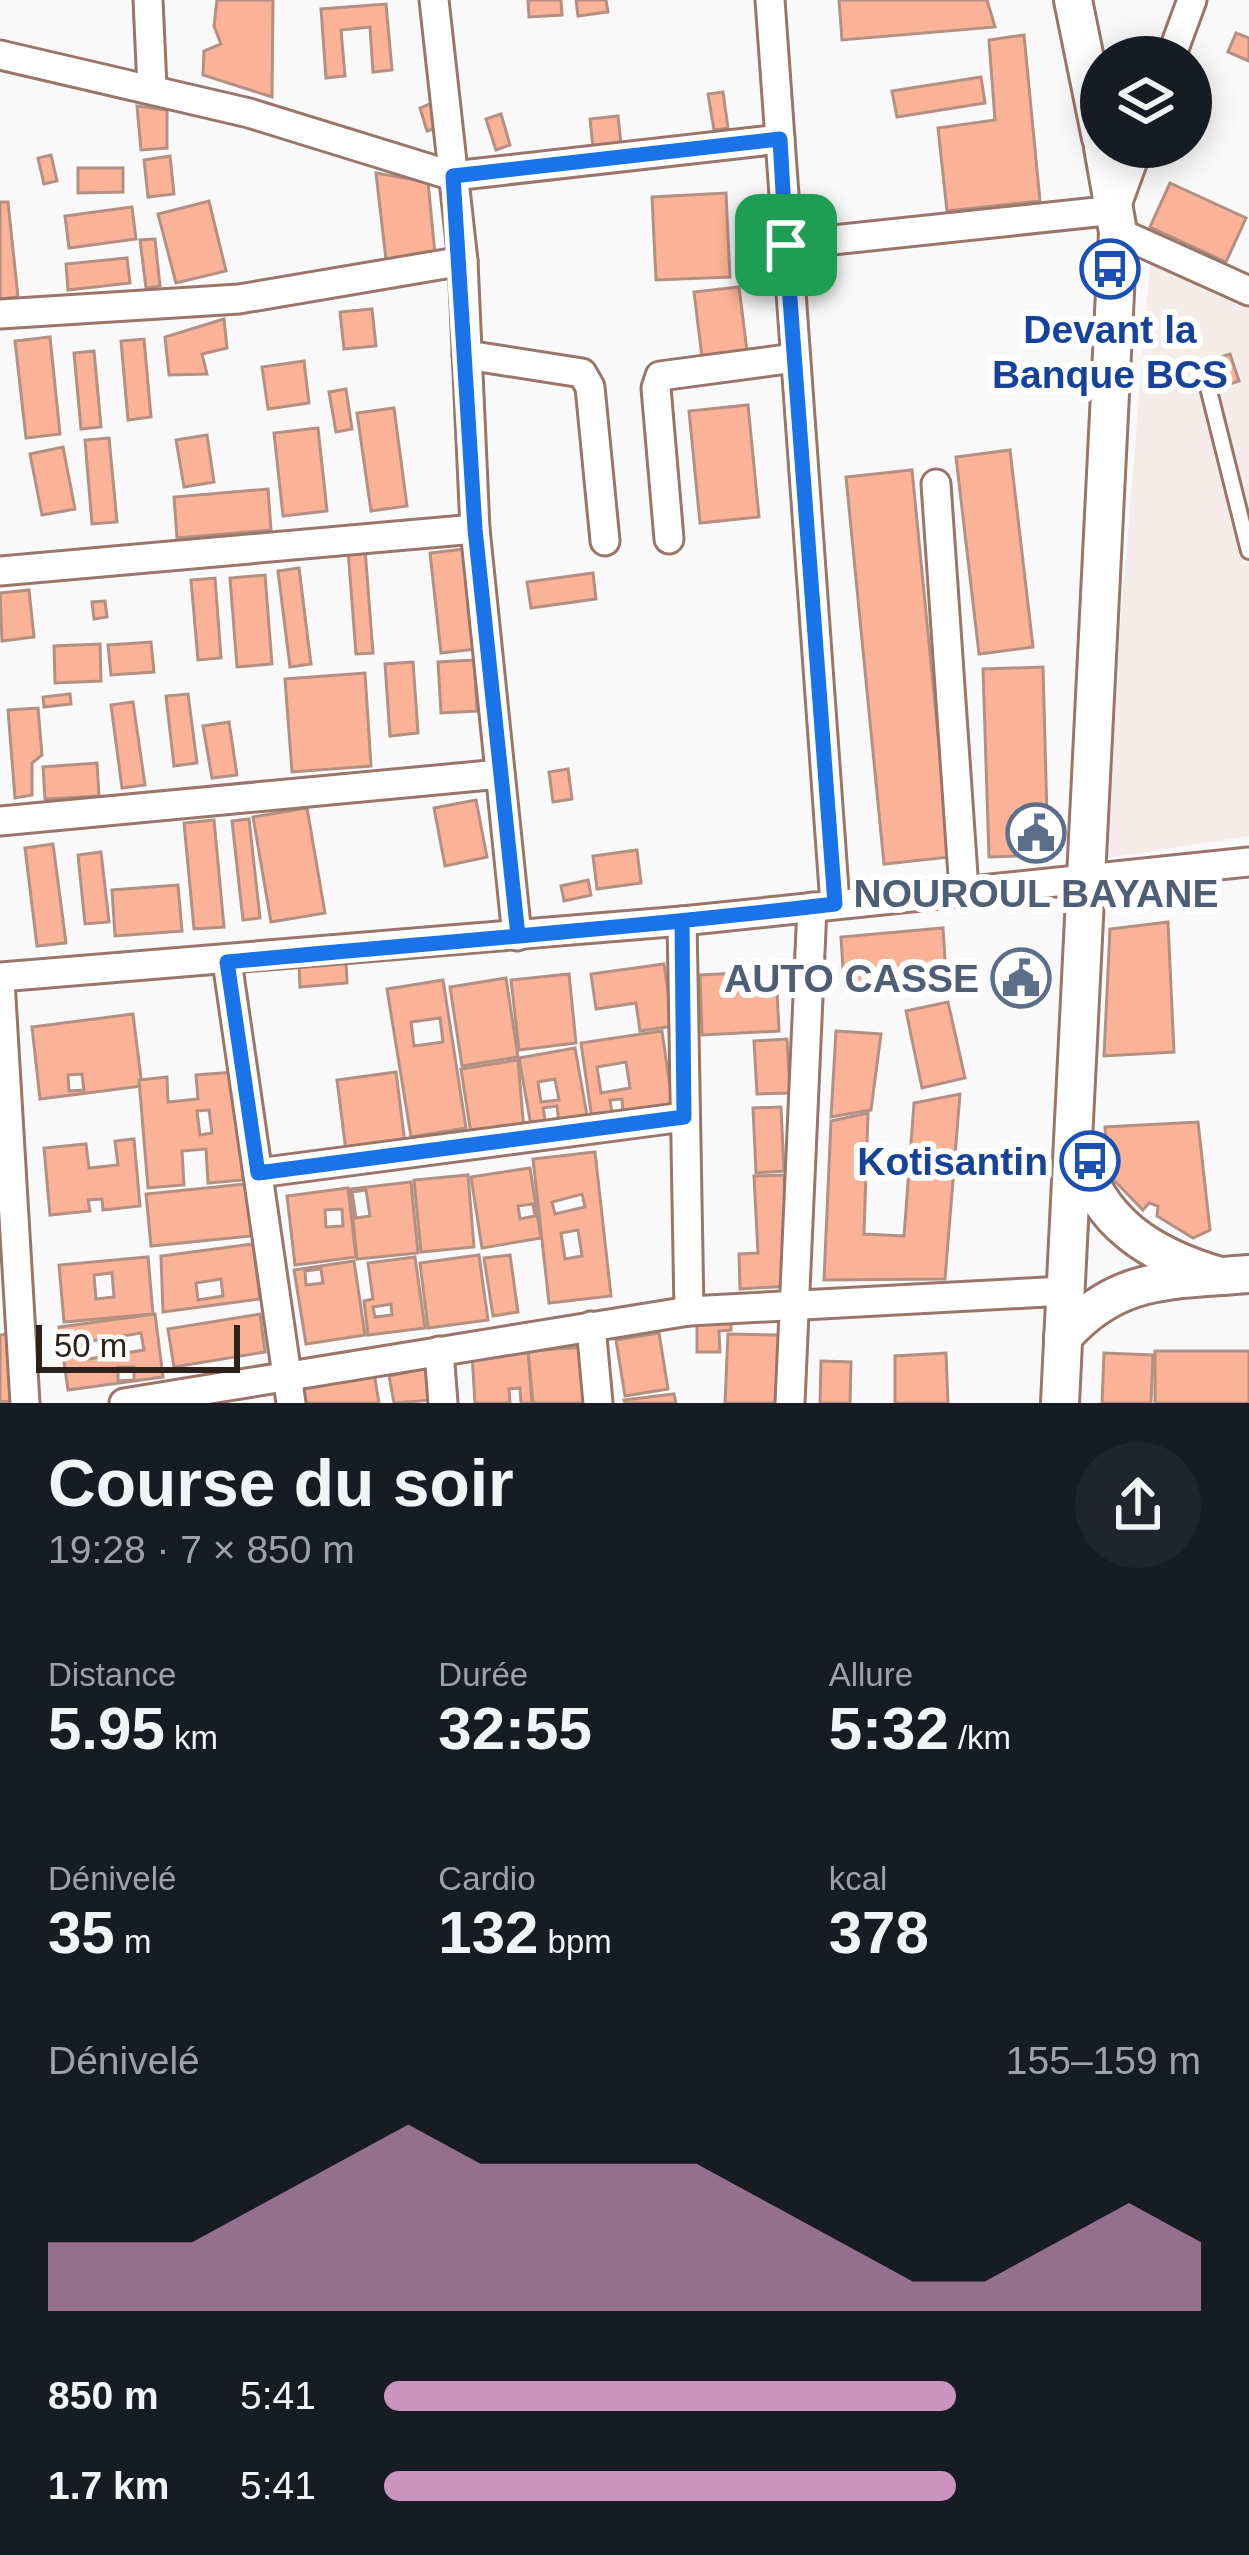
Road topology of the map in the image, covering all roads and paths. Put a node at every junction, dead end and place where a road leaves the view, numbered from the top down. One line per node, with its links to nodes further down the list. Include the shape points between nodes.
1 (148, 0): 9 (street)
2 (434, 0): 13 (street)
3 (770, 0): 10 (street)
4 (1073, 0): 6 (street)
5 (1192, 0): 7 (street)
6 (1080, 36)
7 (1179, 36)
8 (0, 55): 9 (street)
9 (152, 87): 13 (street)
10 (780, 139): 13 (street); 15 (street)
11 (1106, 168): 14 (street)
12 (1132, 168): 14 (street)
13 (453, 176): 16 (street)
14 (1116, 221): 15 (street); 17 (street); 31 (street)
15 (786, 245): 20 (street)
16 (463, 261): 18 (street, via 239,299); 19 (street)
17 (1249, 291)
18 (0, 314)
19 (467, 356): 23 (street); 25 (street, via 582,373 590,387)
20 (794, 358): 24 (street, via 660,376); 33 (street)
21 (1206, 380): 26 (lane)
22 (935, 484): 32 (street)
23 (475, 529): 27 (street); 28 (street)
24 (669, 539)
25 (605, 541)
26 (1249, 551)
27 (0, 571)
28 (500, 774): 29 (street); 35 (street)
29 (0, 821)
30 (1249, 862): 31 (street)
31 (1084, 876): 32 (street); 39 (street)
32 (964, 890): 33 (street)
33 (824, 906): 34 (street); 44 (street)
34 (682, 921): 35 (street); 38 (street)
35 (518, 936): 36 (street)
36 (227, 962): 37 (street); 40 (street)
37 (0, 979): 41 (street)
38 (684, 1117): 40 (street); 45 (street)
39 (1076, 1138): 42 (street, via 1088,1185 1117,1225 1172,1262); 43 (street)
40 (258, 1173): 49 (street)
41 (9, 1260): 50 (street)
42 (1234, 1275): 47 (street, via 1119,1290 1093,1304)
43 (1065, 1291): 44 (street); 47 (street)
44 (794, 1308): 45 (street); 55 (street)
45 (689, 1310): 46 (street)
46 (591, 1326): 48 (street); 54 (street)
47 (1064, 1337): 56 (street)
48 (440, 1351): 49 (street); 53 (street)
49 (288, 1374): 51 (street); 52 (street)
50 (25, 1403)
51 (124, 1403)
52 (291, 1403)
53 (443, 1403)
54 (598, 1403)
55 (790, 1403)
56 (1060, 1403)

